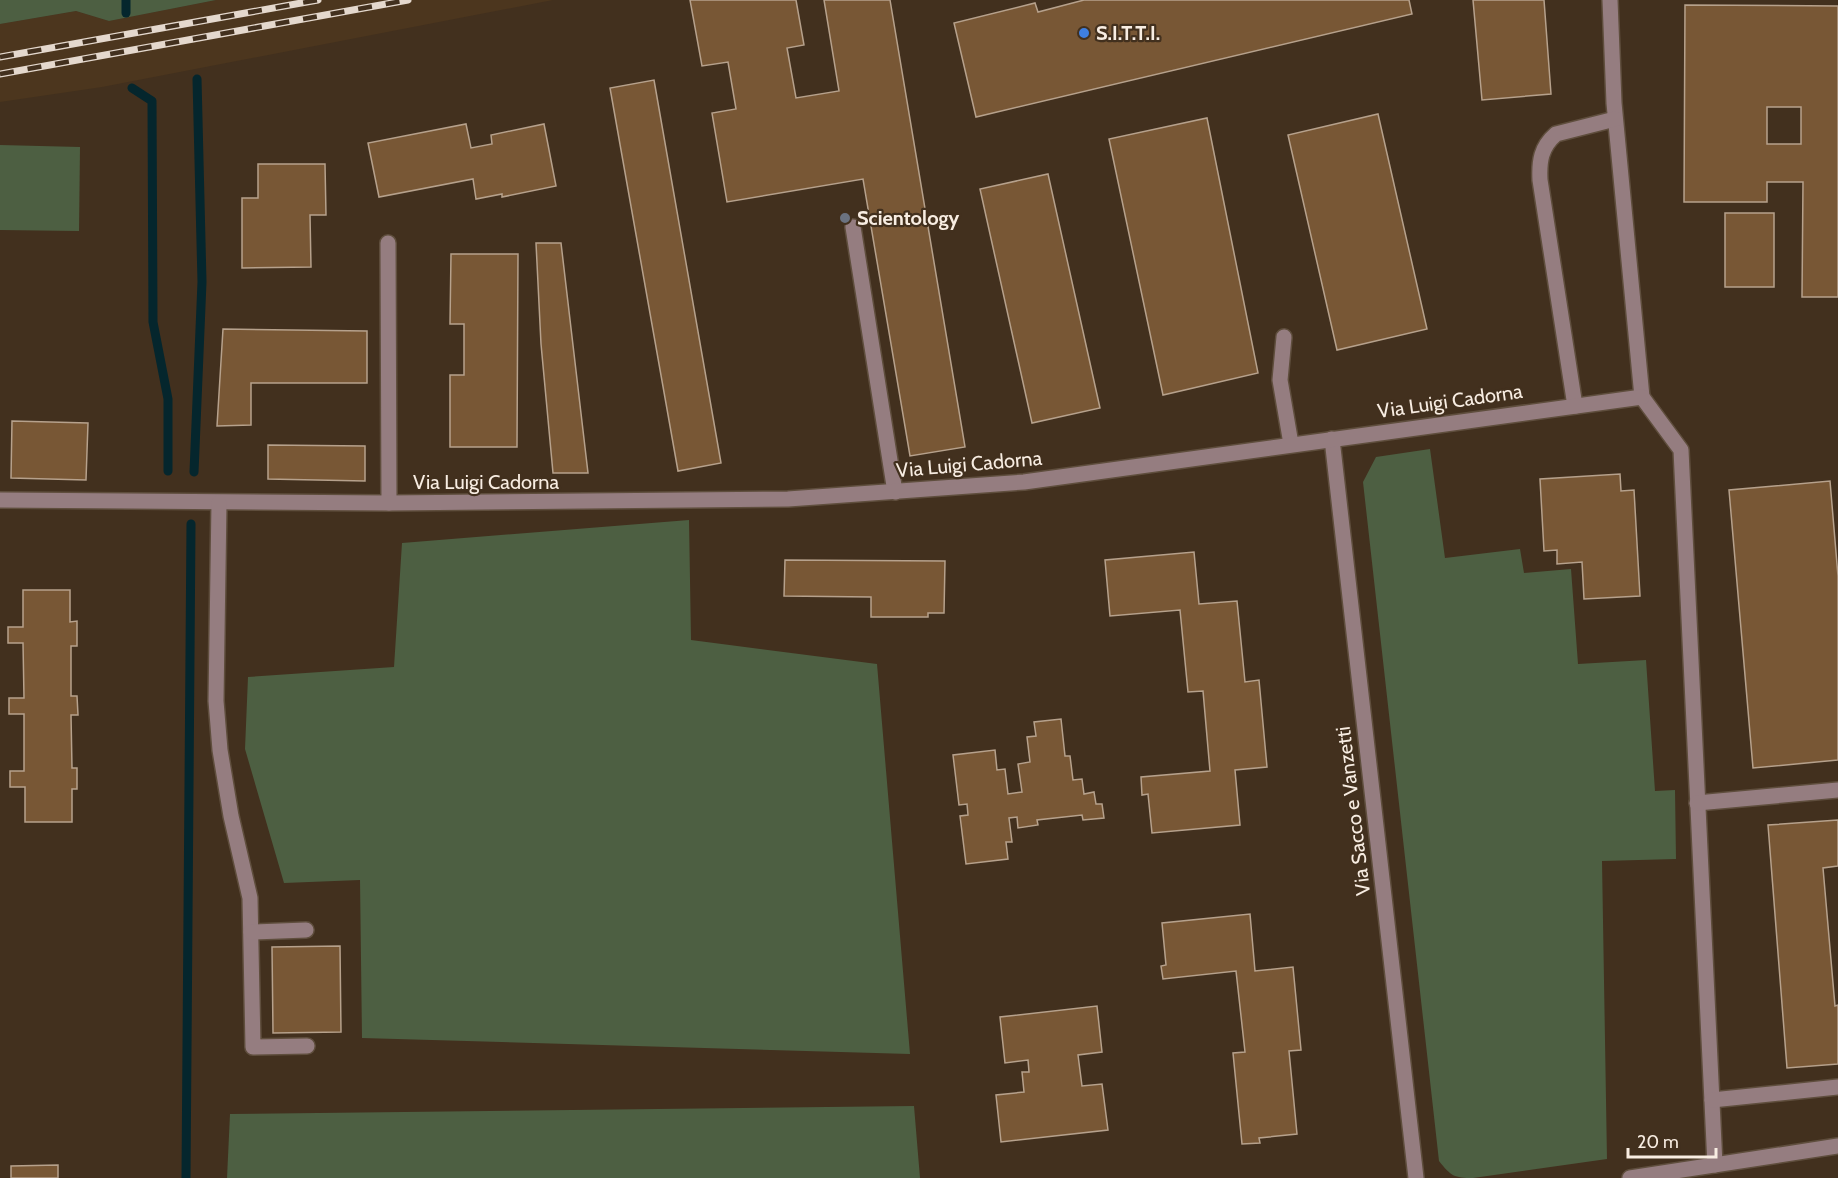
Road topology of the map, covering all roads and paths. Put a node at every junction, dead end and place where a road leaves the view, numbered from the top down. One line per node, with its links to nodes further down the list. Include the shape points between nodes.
1 (1610, 0): 2 (street)
2 (1616, 119): 6 (street); 7 (street, via 1556,134 1540,158 1540,180)
3 (853, 227): 10 (street)
4 (388, 243): 13 (street)
5 (1284, 337): 9 (street, via 1280,380)
6 (1642, 397): 7 (street, Via Luigi Cadorna); 15 (street, via 1681,450)
7 (1575, 405): 8 (street, Via Luigi Cadorna)
8 (1332, 439): 9 (street, Via Luigi Cadorna); 23 (street, Via Sacco e Vanzetti)
9 (1291, 444): 10 (street, Via Luigi Cadorna, via 1024,482)
10 (895, 492): 13 (street, Via Luigi Cadorna, via 752,500)
11 (0, 500): 12 (street, Via Luigi Cadorna)
12 (219, 503): 13 (street, Via Luigi Cadorna); 17 (street, via 216,701 229,805 250,898)
13 (389, 503)
14 (1838, 790): 15 (street)
15 (1697, 803): 20 (street)
16 (306, 930): 17 (street)
17 (251, 932): 18 (street, via 253,1047)
18 (307, 1046)
19 (1838, 1087): 20 (street)
20 (1712, 1100): 22 (street)
21 (1838, 1146): 22 (street)
22 (1715, 1165): 24 (street)
23 (1416, 1178)
24 (1630, 1178)

